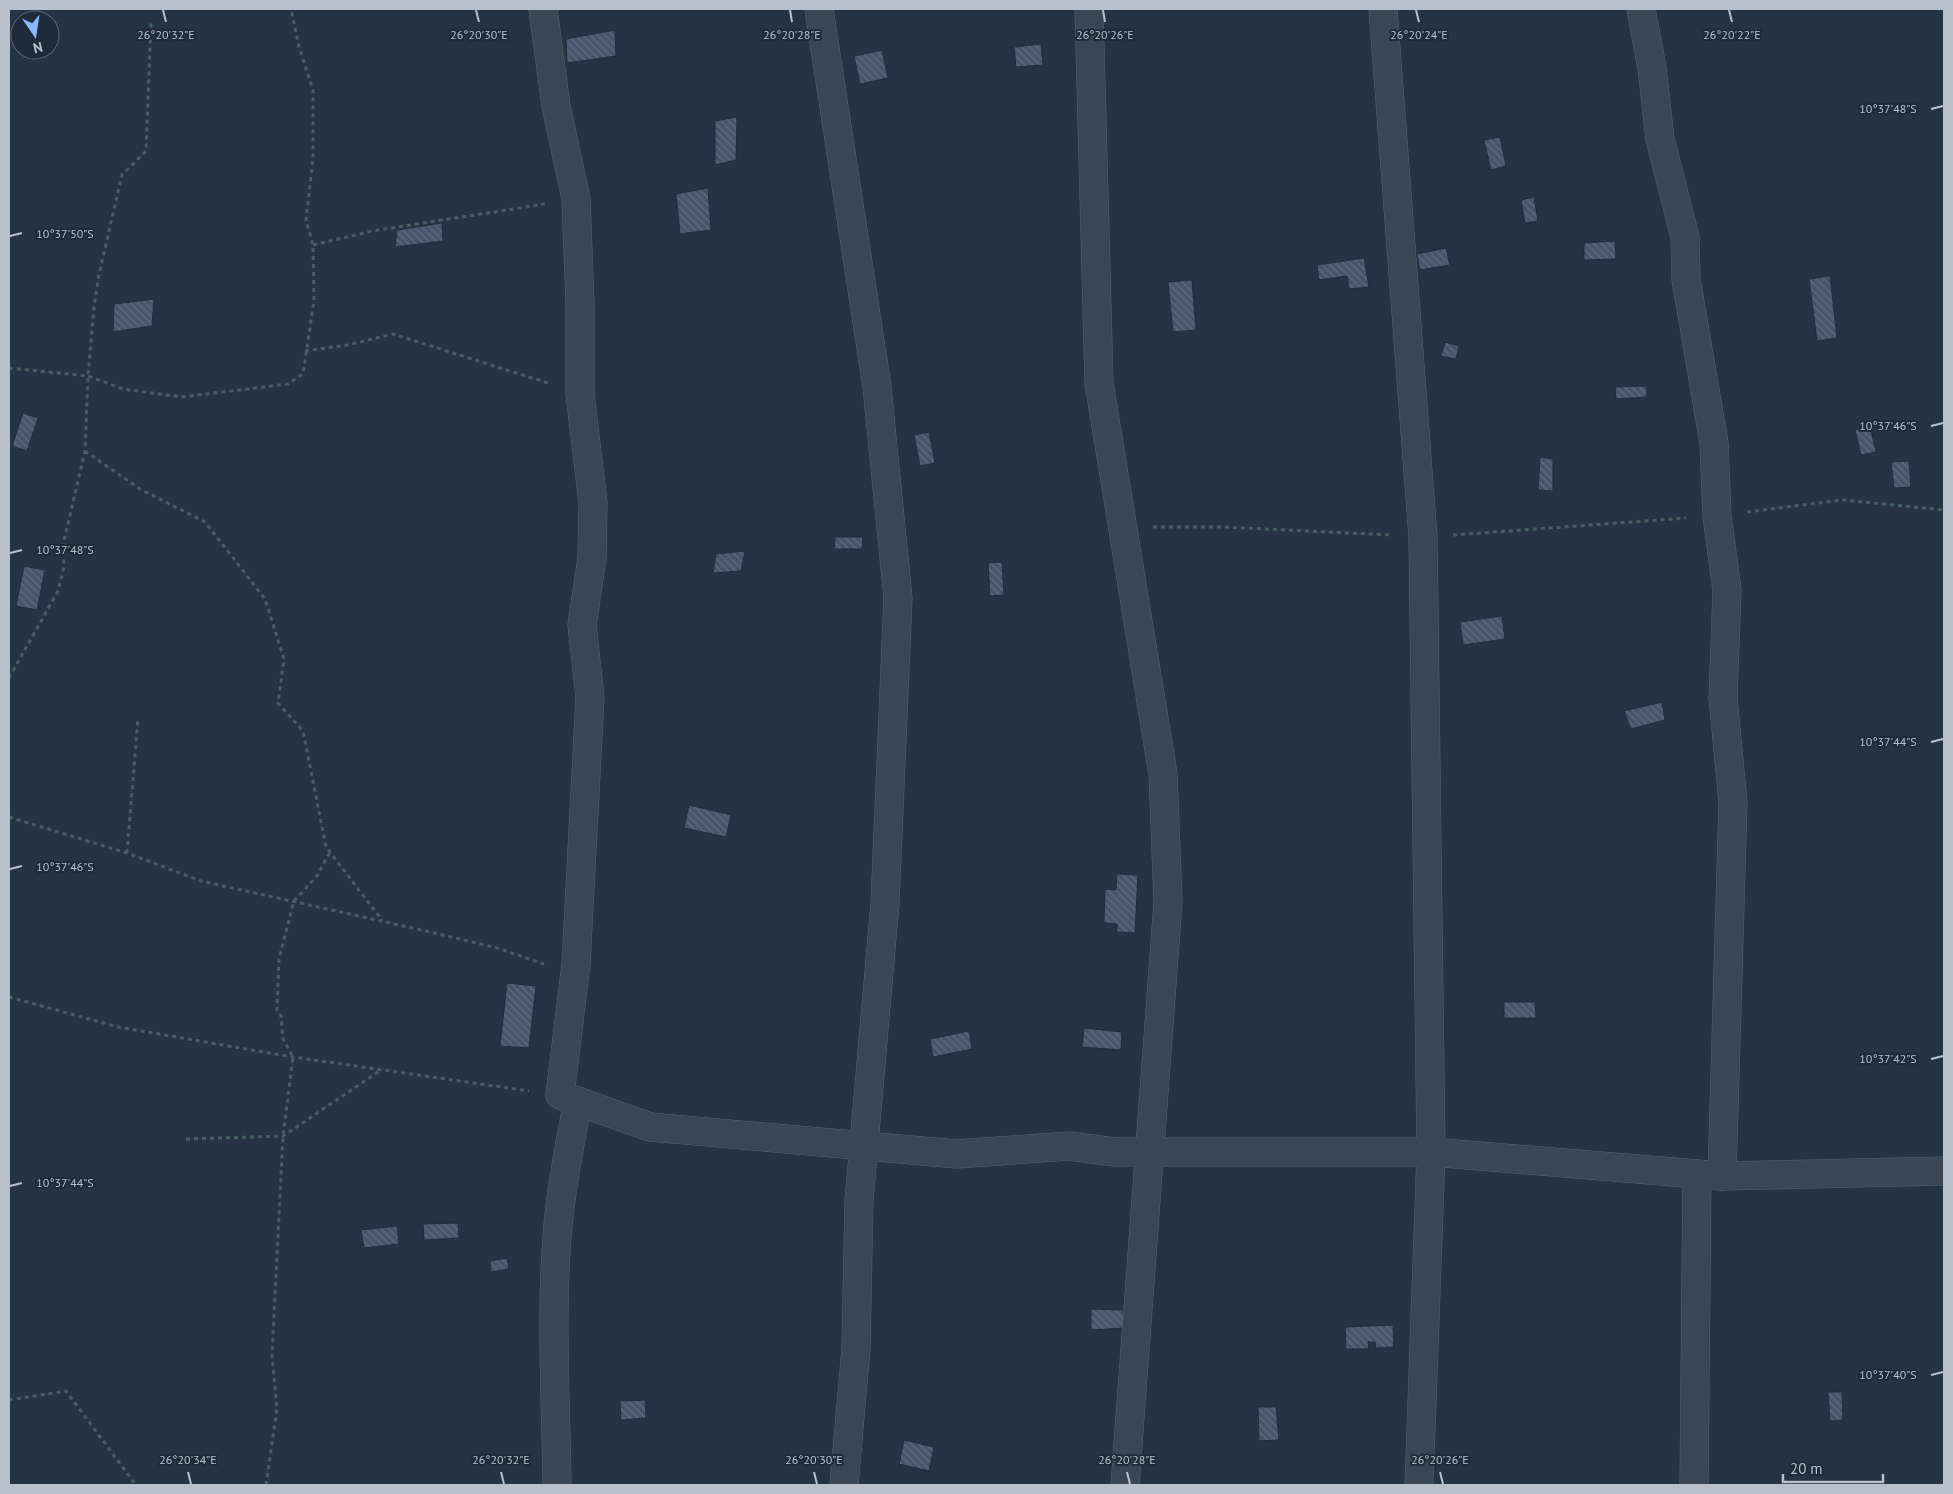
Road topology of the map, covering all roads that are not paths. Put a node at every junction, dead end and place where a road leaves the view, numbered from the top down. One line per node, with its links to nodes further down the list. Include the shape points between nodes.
1 (543, 9): 6 (street, via 556,106 576,199 580,394 593,503 592,558 582,625 590,697)
2 (819, 9): 7 (street, via 877,387 898,598 885,902)
3 (1089, 9): 8 (street, via 1100,383 1163,774 1168,902)
4 (1384, 9): 9 (street, via 1424,537)
5 (1641, 9): 11 (street, via 1660,139 1684,237 1686,280 1714,443 1717,516 1726,590 1723,698 1733,802)
6 (569, 1098): 7 (street, via 650,1127); 12 (street, via 555,1303)
7 (865, 1146): 8 (street, via 957,1154 1069,1146); 13 (street, via 859,1201 856,1348)
8 (1148, 1152): 9 (street); 14 (street)
9 (1431, 1152): 11 (street); 15 (street)
10 (1944, 1171): 11 (street)
11 (1709, 1175): 16 (street)
12 (557, 1485)
13 (844, 1485)
14 (1125, 1485)
15 (1419, 1485)
16 (1694, 1485)

